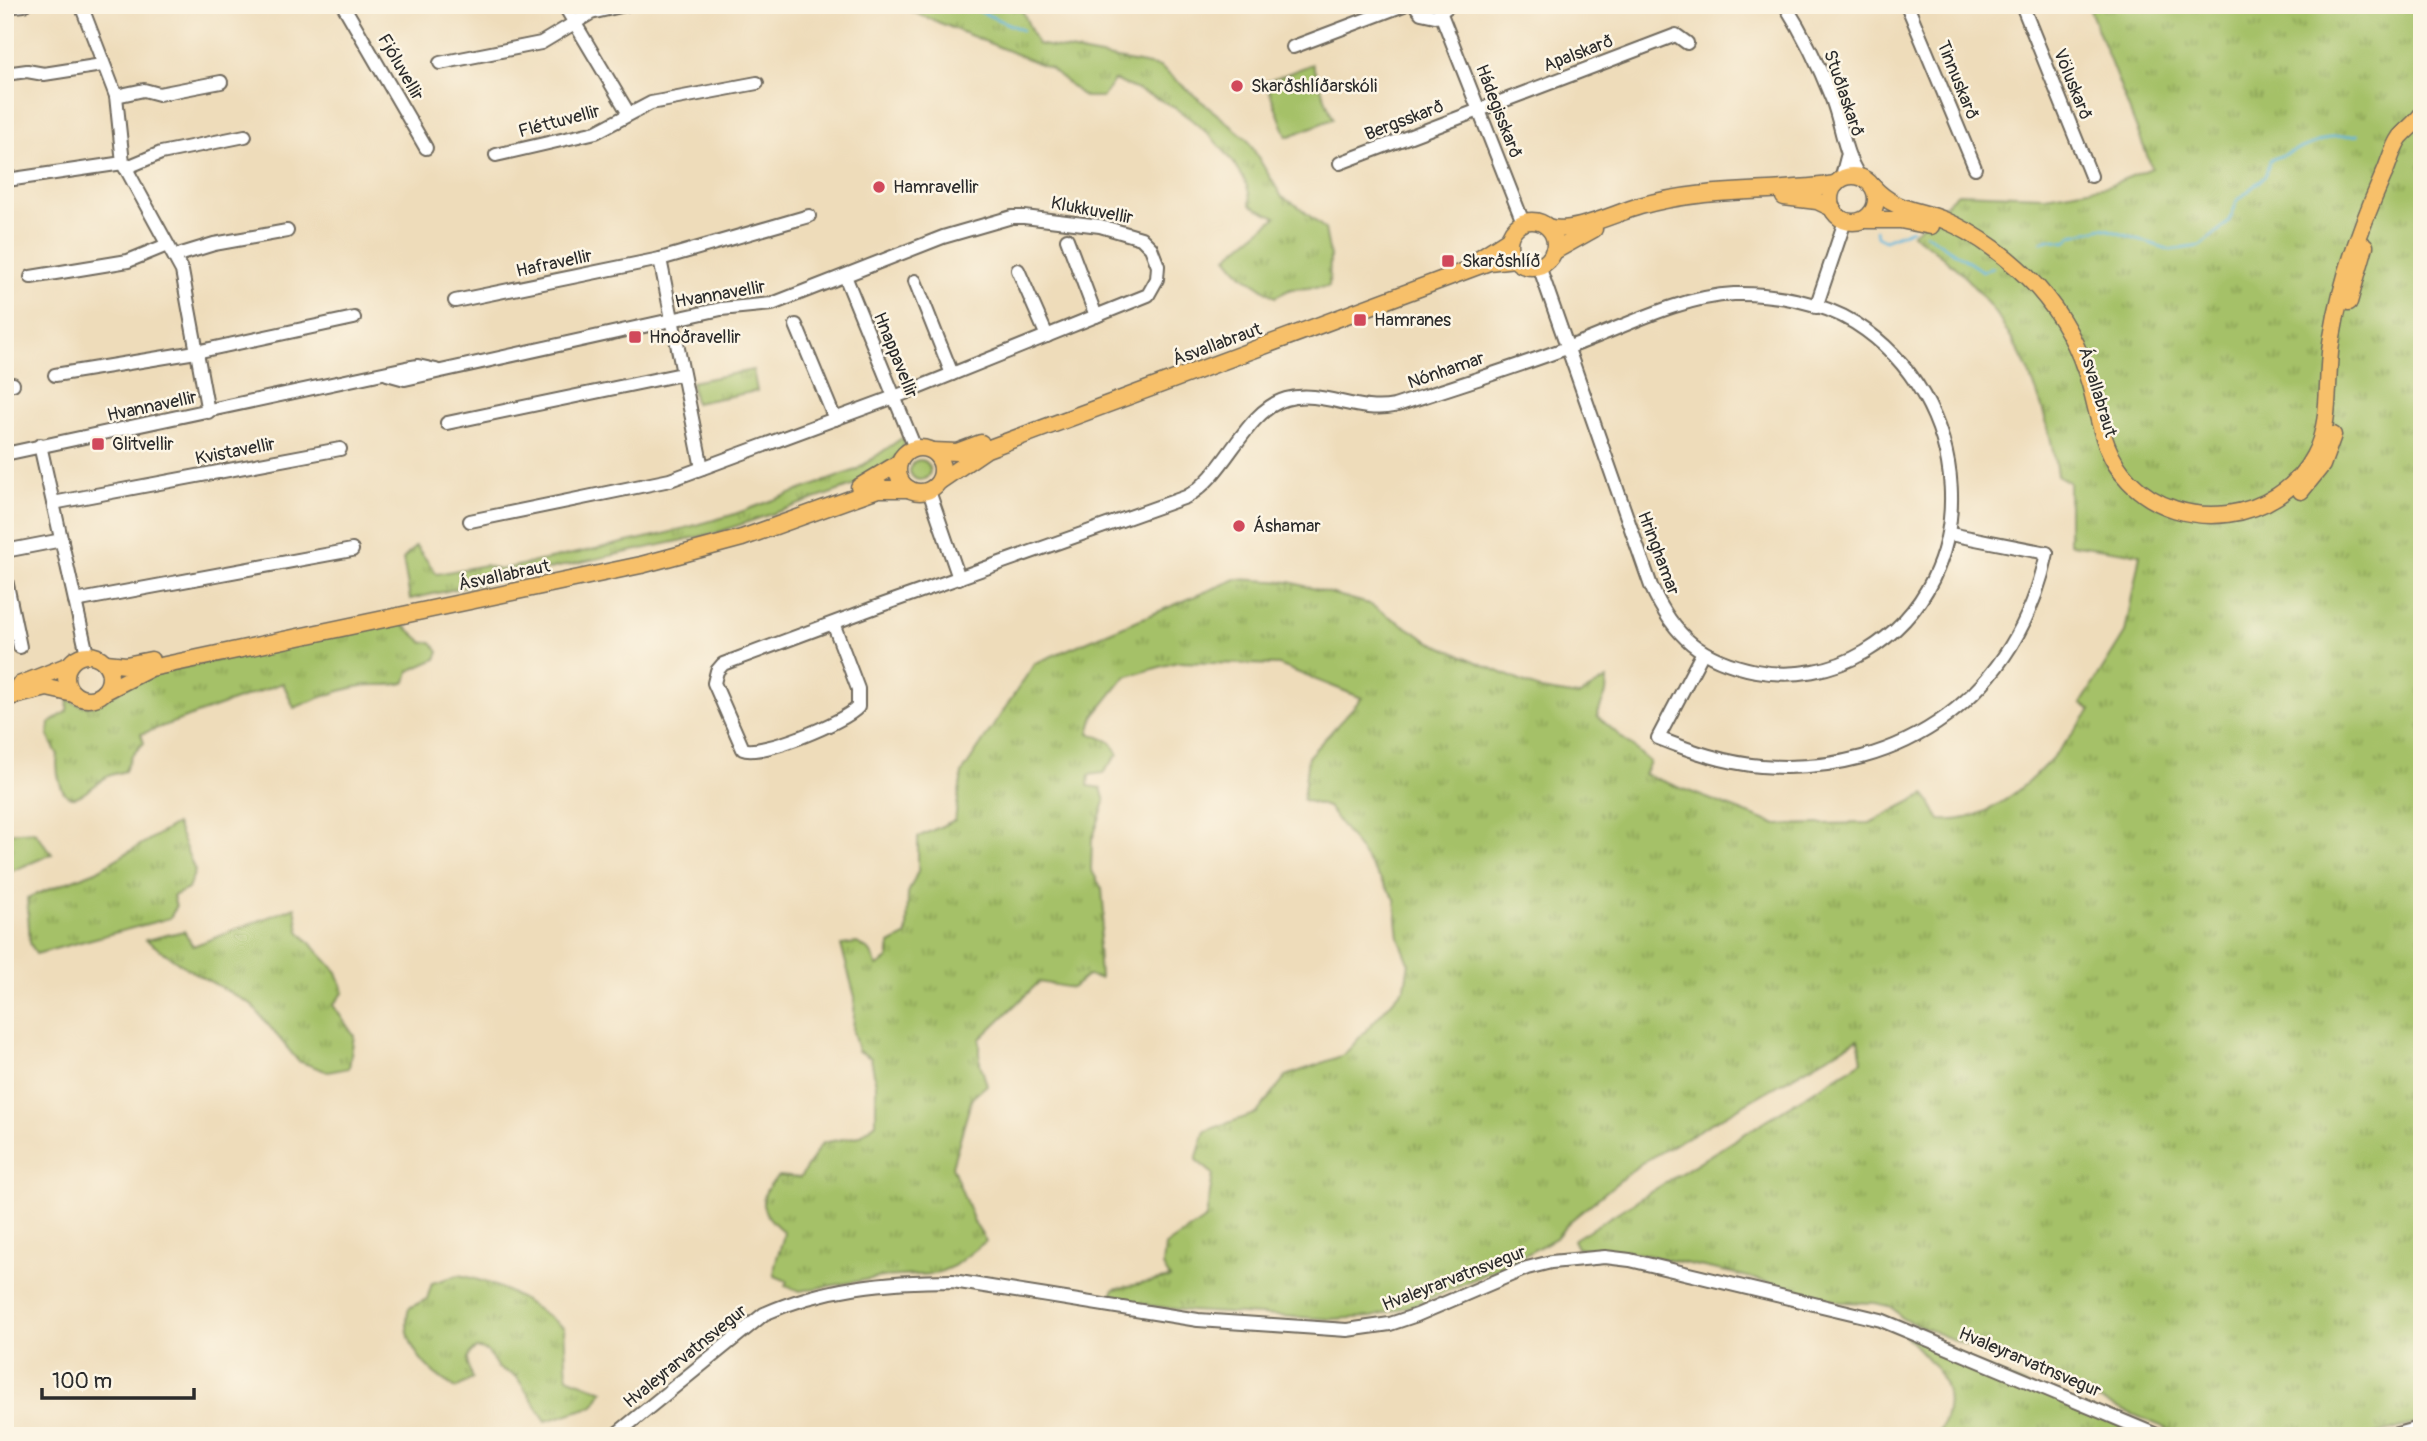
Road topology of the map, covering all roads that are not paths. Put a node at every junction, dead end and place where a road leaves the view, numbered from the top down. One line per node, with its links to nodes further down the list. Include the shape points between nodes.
1 (24, 5): 11 (street)
2 (80, 5): 17 (street)
3 (343, 5): 26 (street, Fjóluvellir)
4 (564, 5): 13 (street, Fléttuvellir)
5 (625, 5): 13 (street, via 591,13)
6 (1404, 5): 15 (street)
7 (1415, 5): 12 (street, via 1428,15)
8 (1785, 5): 28 (street, Stuðlaskarð, via 1821,72)
9 (1907, 5): 31 (street, Tinnuskarð)
10 (2022, 5): 33 (street, Völuskarð)
11 (5, 7)
12 (1446, 9): 22 (street, Hádegisskarð)
13 (574, 23): 16 (street, via 541,43); 23 (street, Fléttuvellir)
14 (1687, 43): 22 (street, Apalskarð, via 1676,34)
15 (1293, 47)
16 (440, 63)
17 (102, 65): 18 (street, via 44,74); 21 (street)
18 (5, 74)
19 (221, 82): 21 (street, via 159,94 144,90)
20 (757, 83): 23 (street, Fléttuvellir, via 651,103)
21 (116, 96): 30 (street)
22 (1480, 110): 29 (street, Bergsskarð); 42 (street, Hádegisskarð)
23 (629, 114): 27 (street, Fléttuvellir, via 596,132)
24 (2418, 120): 36 (main road, Ásvallabraut, via 2393,153 2344,276 2330,352 2324,424 2315,456 2286,491 2265,504 2228,514 2178,511 2153,501 2132,484 2115,464 2104,440 2077,347 2037,287 1968,233 1945,220 1887,202); 39 (main road, Ásvallabraut, via 2365,246 2352,290 2342,341 2334,433 2326,457 2311,481 2290,500 2239,522 2185,521 2159,512 2123,489 2093,443 2075,369 2057,333 2006,270 1971,244 1923,223)
25 (245, 136): 30 (street)
26 (426, 148)
27 (496, 155)
28 (1847, 157): 32 (street, Stuðlaskarð); 35 (street, Stuðlaskarð)
29 (1340, 163)
30 (124, 165): 34 (street); 47 (street)
31 (1975, 168)
32 (1859, 176): 35 (main road); 36 (main road)
33 (2091, 176)
34 (7, 180)
35 (1838, 182): 37 (main road, via 1830,195); 43 (main road, via 1680,196 1576,227)
36 (1873, 187): 39 (main road, via 1876,202)
37 (1832, 208): 40 (main road); 48 (main road, via 1797,198 1706,201 1606,224)
38 (809, 216): 49 (street, Hafravellir)
39 (1864, 220): 40 (main road)
40 (1845, 221): 57 (street)
41 (994, 222): 53 (street, Hvannavellir); 58 (street, Klukkuvellir, via 1024,217 1065,219 1127,233 1147,243 1158,266 1148,295)
42 (1523, 222): 43 (main road, via 1536,221); 46 (main road)
43 (1548, 227): 48 (main road)
44 (287, 231): 47 (street)
45 (1067, 239): 58 (street, Klukkuvellir)
46 (1509, 239): 50 (main road); 75 (main road, Ásvallabraut, via 1459,266 965,450)
47 (171, 251): 54 (street); 64 (street, via 186,288)
48 (1553, 251): 51 (main road)
49 (660, 259): 56 (street, Hafravellir); 60 (street)
50 (1515, 260): 51 (main road, via 1526,266); 79 (main road, Ásvallabraut, via 1489,262 988,449)
51 (1539, 265): 63 (street, Hringhamar)
52 (1018, 270): 62 (street)
53 (845, 276): 60 (street, Hvannavellir, via 772,304); 68 (street, Hnappavellir)
54 (31, 277)
55 (915, 281): 66 (street)
56 (455, 301)
57 (1816, 307): 63 (street, Hringhamar, via 1764,296 1704,298); 83 (street, Hringhamar, via 1839,314 1874,338 1912,376 1925,397 1948,467)
58 (1096, 316): 62 (street, Klukkuvellir)
59 (354, 318): 64 (street)
60 (671, 320): 65 (street); 69 (street, Hvannavellir, via 405,379 387,374)
61 (796, 325): 70 (street)
62 (1047, 336): 66 (street, Klukkuvellir)
63 (1567, 348): 88 (street, Nónhamar, via 1394,406 1374,408 1295,397 1269,406 1204,486 1186,497); 92 (street, Hringhamar, via 1651,586 1676,632)
64 (195, 352): 67 (street); 69 (street)
65 (682, 374): 71 (street); 78 (street)
66 (952, 374): 68 (street, Klukkuvellir)
67 (55, 375)
68 (894, 397): 70 (street); 73 (street, Hnappavellir)
69 (208, 412): 72 (street, Hvannavellir)
70 (835, 419): 78 (street)
71 (447, 423)
72 (40, 445): 76 (street, Hvannavellir); 81 (street)
73 (915, 448): 75 (main road); 77 (main road)
74 (341, 449): 81 (street, Kvistavellir)
75 (933, 451): 79 (main road, via 941,462)
76 (5, 454)
77 (899, 463): 80 (main road, via 899,476); 94 (main road, Ásvallabraut, via 872,481 825,500 668,550 148,661)
78 (702, 468): 82 (street, via 627,490)
79 (934, 486): 80 (main road); 88 (street)
80 (909, 489): 97 (main road, Ásvallabraut, via 878,489 742,538 652,563 151,668)
81 (53, 503): 84 (street)
82 (470, 521)
83 (1950, 534): 92 (street, Hringhamar, via 1936,575 1916,610 1884,640 1851,660 1811,673 1772,674 1733,666); 92 (street, via 2047,553 2040,590 1992,677 1968,702 1910,740 1875,754 1794,767 1726,760 1658,738)
84 (62, 540): 86 (street); 89 (street)
85 (352, 550): 89 (street)
86 (5, 551)
87 (5, 575): 91 (street)
88 (959, 578): 90 (street)
89 (75, 601): 93 (street)
90 (833, 623): 90 (street, via 858,689 858,707 845,719 787,741 756,751 743,748 714,683 717,671 723,664)
91 (20, 647)
92 (1703, 652)
93 (87, 654): 94 (main road); 95 (main road)
94 (106, 663): 97 (main road, via 111,675)
95 (69, 665): 96 (main road); 98 (main road, via 67,684)
96 (5, 689)
97 (104, 692): 98 (main road, via 90,699)
98 (74, 694): 99 (main road, via 47,688)
99 (5, 698)
100 (2422, 1427): 103 (street)
101 (614, 1436): 102 (street, Hvaleyrarvatnsvegur, via 764,1314 839,1289 953,1281 1198,1320 1347,1330 1417,1315 1527,1268 1605,1257 1655,1264 1881,1320)
102 (2159, 1436)
103 (2389, 1436)

